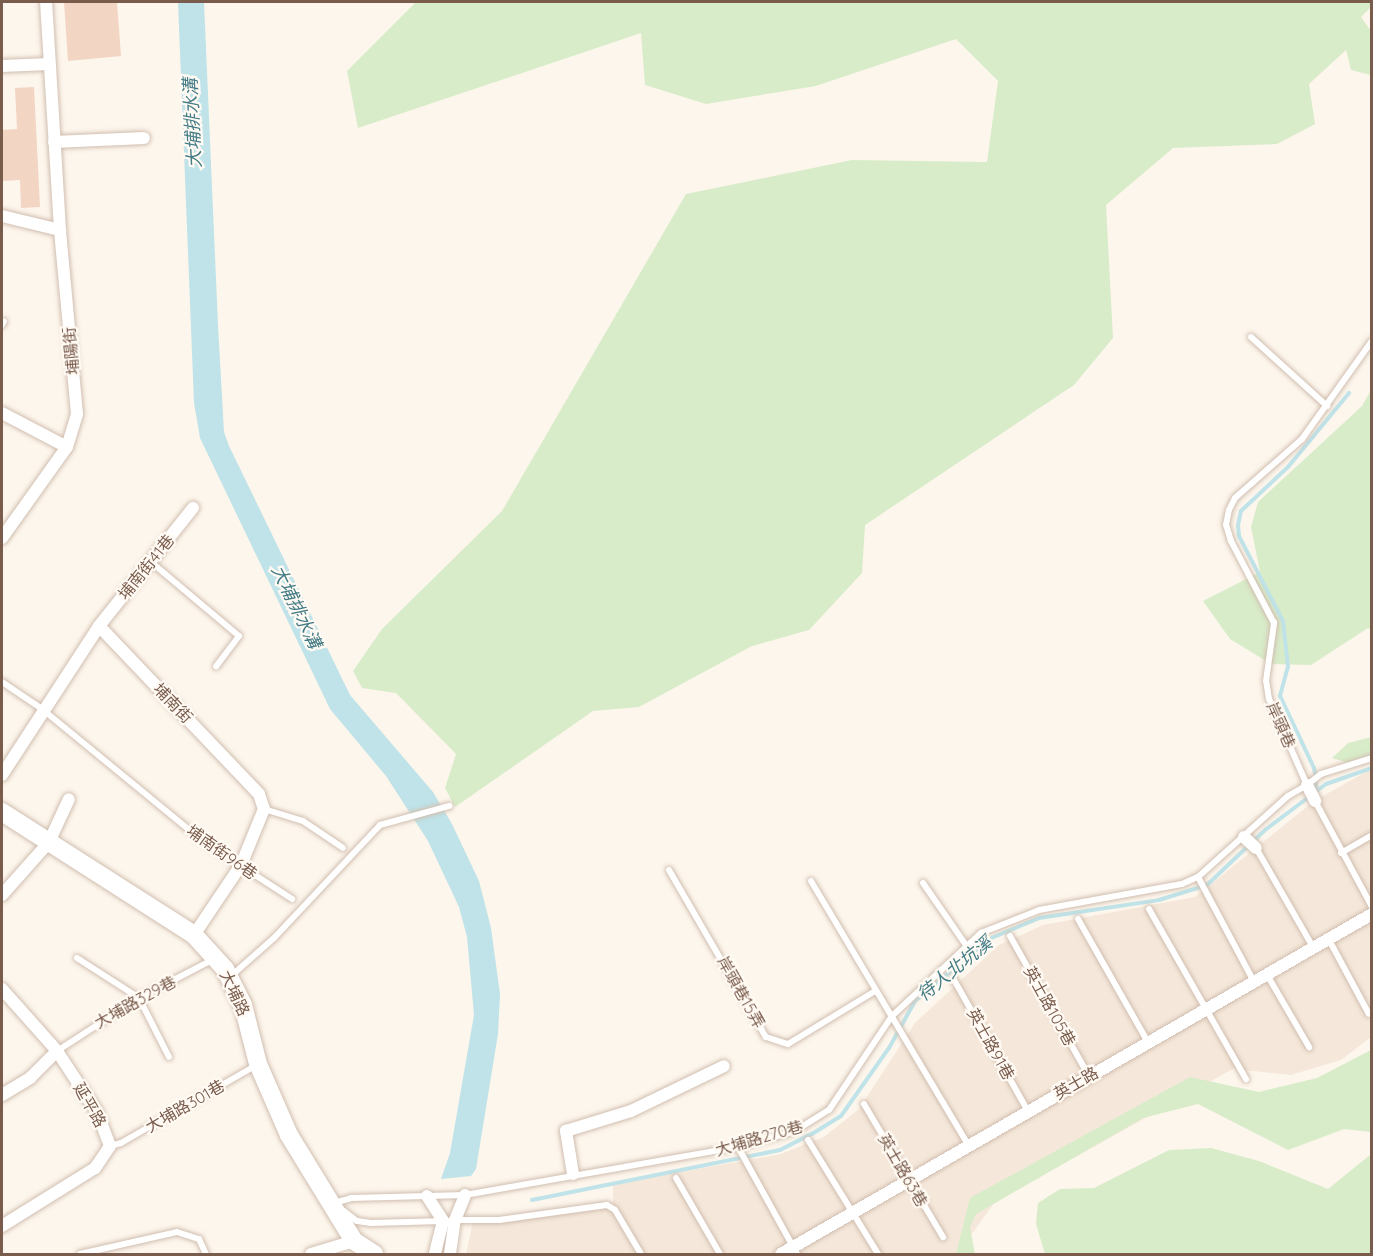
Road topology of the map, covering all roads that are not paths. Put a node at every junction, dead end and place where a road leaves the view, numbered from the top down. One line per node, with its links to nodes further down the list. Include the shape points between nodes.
1 (46, 2): 2 (street, 埔陽街)
2 (50, 64): 3 (street); 5 (street, 埔陽街)
3 (2, 66)
4 (144, 138): 5 (street)
5 (54, 142): 7 (street, 埔陽街)
6 (2, 216): 7 (street)
7 (60, 230): 12 (street, 埔陽街, via 77,414)
8 (1251, 337): 10 (lane)
9 (1371, 341): 10 (lane, 岸頭巷)
10 (1327, 406): 22 (lane, 岸頭巷, via 1302,439 1235,498 1226,525 1274,623 1266,681 1269,699)
11 (2, 413): 12 (street)
12 (67, 447): 14 (street, 埔陽街)
13 (194, 508): 15 (street, 埔南街41巷)
14 (2, 538)
15 (151, 562): 16 (street, 埔南街41巷); 17 (lane, via 239,636)
16 (99, 626): 19 (street); 26 (street, 埔南街, via 259,794)
17 (216, 666)
18 (2, 682): 19 (lane, 埔南街96巷)
19 (42, 709): 21 (street); 34 (lane, 埔南街96巷, via 204,842)
20 (1371, 758): 22 (lane, via 1321,774)
21 (2, 775)
22 (1307, 785): 24 (street); 29 (lane, via 1288,796)
23 (69, 799): 30 (street)
24 (1315, 801): 33 (lane)
25 (449, 806): 53 (lane, via 380,825 274,938)
26 (264, 809): 31 (lane, via 303,821); 34 (street)
27 (2, 812): 30 (main road, 大埔路)
28 (1371, 835): 33 (lane)
29 (1244, 837): 32 (street); 36 (lane)
30 (49, 842): 39 (street); 45 (main road, 大埔路)
31 (343, 848)
32 (1257, 848): 49 (lane)
33 (1341, 853): 41 (lane)
34 (241, 865): 40 (lane, 埔南街96巷); 45 (street)
35 (669, 870): 57 (lane, 岸頭巷15弄, via 766,1037 788,1044)
36 (1198, 877): 48 (lane, via 1182,884 1107,895 1014,916); 55 (lane)
37 (811, 881): 57 (lane)
38 (923, 883): 48 (lane)
39 (2, 895)
40 (292, 899)
41 (1371, 907)
42 (1149, 909): 59 (lane)
43 (1371, 914): 47 (street, 英士路)
44 (1078, 920): 62 (lane)
45 (194, 934): 51 (main road, 大埔路)
46 (1011, 936): 68 (lane, 英士路105巷)
47 (1328, 938): 49 (street, 英士路); 60 (lane)
48 (966, 945): 61 (lane)
49 (1313, 947): 52 (street, 英士路)
50 (77, 957): 58 (lane)
51 (216, 958): 53 (main road, 大埔路); 58 (lane, 大埔路329巷)
52 (1266, 972): 55 (street, 英士路); 63 (lane)
53 (231, 977): 66 (main road, 大埔路, via 256,1045)
54 (953, 978): 72 (lane, 英士路91巷)
55 (1253, 980): 59 (street, 英士路)
56 (2, 989): 64 (street, 延平路)
57 (875, 991): 61 (lane)
58 (139, 998): 64 (lane, 大埔路329巷); 65 (lane)
59 (1205, 1007): 62 (street, 英士路); 69 (lane)
60 (1369, 1014)
61 (892, 1016): 75 (lane); 76 (lane, 大埔路270巷, via 829,1110 795,1131)
62 (1148, 1042): 68 (street, 英士路)
63 (1309, 1047)
64 (57, 1051): 70 (street, via 30,1078); 74 (street, 延平路, via 97,1112)
65 (169, 1058)
66 (258, 1064): 74 (lane, 大埔路301巷); 82 (main road, 大埔路, via 289,1135)
67 (724, 1066): 77 (street, via 632,1111 566,1131)
68 (1089, 1076): 72 (street, 英士路)
69 (1246, 1079)
70 (2, 1095)
71 (864, 1104): 79 (lane, 英士路63巷)
72 (1028, 1111): 75 (street, 英士路)
73 (808, 1140): 83 (lane)
74 (110, 1146): 85 (street, 延平路, via 95,1168)
75 (969, 1146): 79 (street, 英士路)
76 (738, 1147): 77 (lane, 大埔路270巷); 88 (lane)
77 (573, 1174): 81 (lane, 大埔路270巷)
78 (676, 1178): 96 (lane)
79 (909, 1180): 83 (street, 英士路); 86 (lane, 英士路63巷)
80 (427, 1196): 81 (lane, 大埔路270巷); 82 (lane, 大埔路270巷, via 351,1198); 84 (street)
81 (465, 1196): 84 (street)
82 (334, 1204): 84 (lane, via 357,1221); 87 (main road, 大埔路)
83 (851, 1214): 88 (street, 英士路); 98 (lane)
84 (449, 1220): 93 (street); 94 (street); 95 (lane, via 498,1220 607,1204 615,1210)
85 (2, 1226)
86 (943, 1237)
87 (354, 1241): 91 (street); 92 (main road, 大埔路)
88 (795, 1251): 97 (street, 英士路)
89 (80, 1254): 90 (lane, via 177,1232 199,1239)
90 (206, 1254)
91 (311, 1254)
92 (374, 1254)
93 (435, 1254)
94 (450, 1254)
95 (641, 1254)
96 (720, 1254)
97 (781, 1254)
98 (878, 1254)

